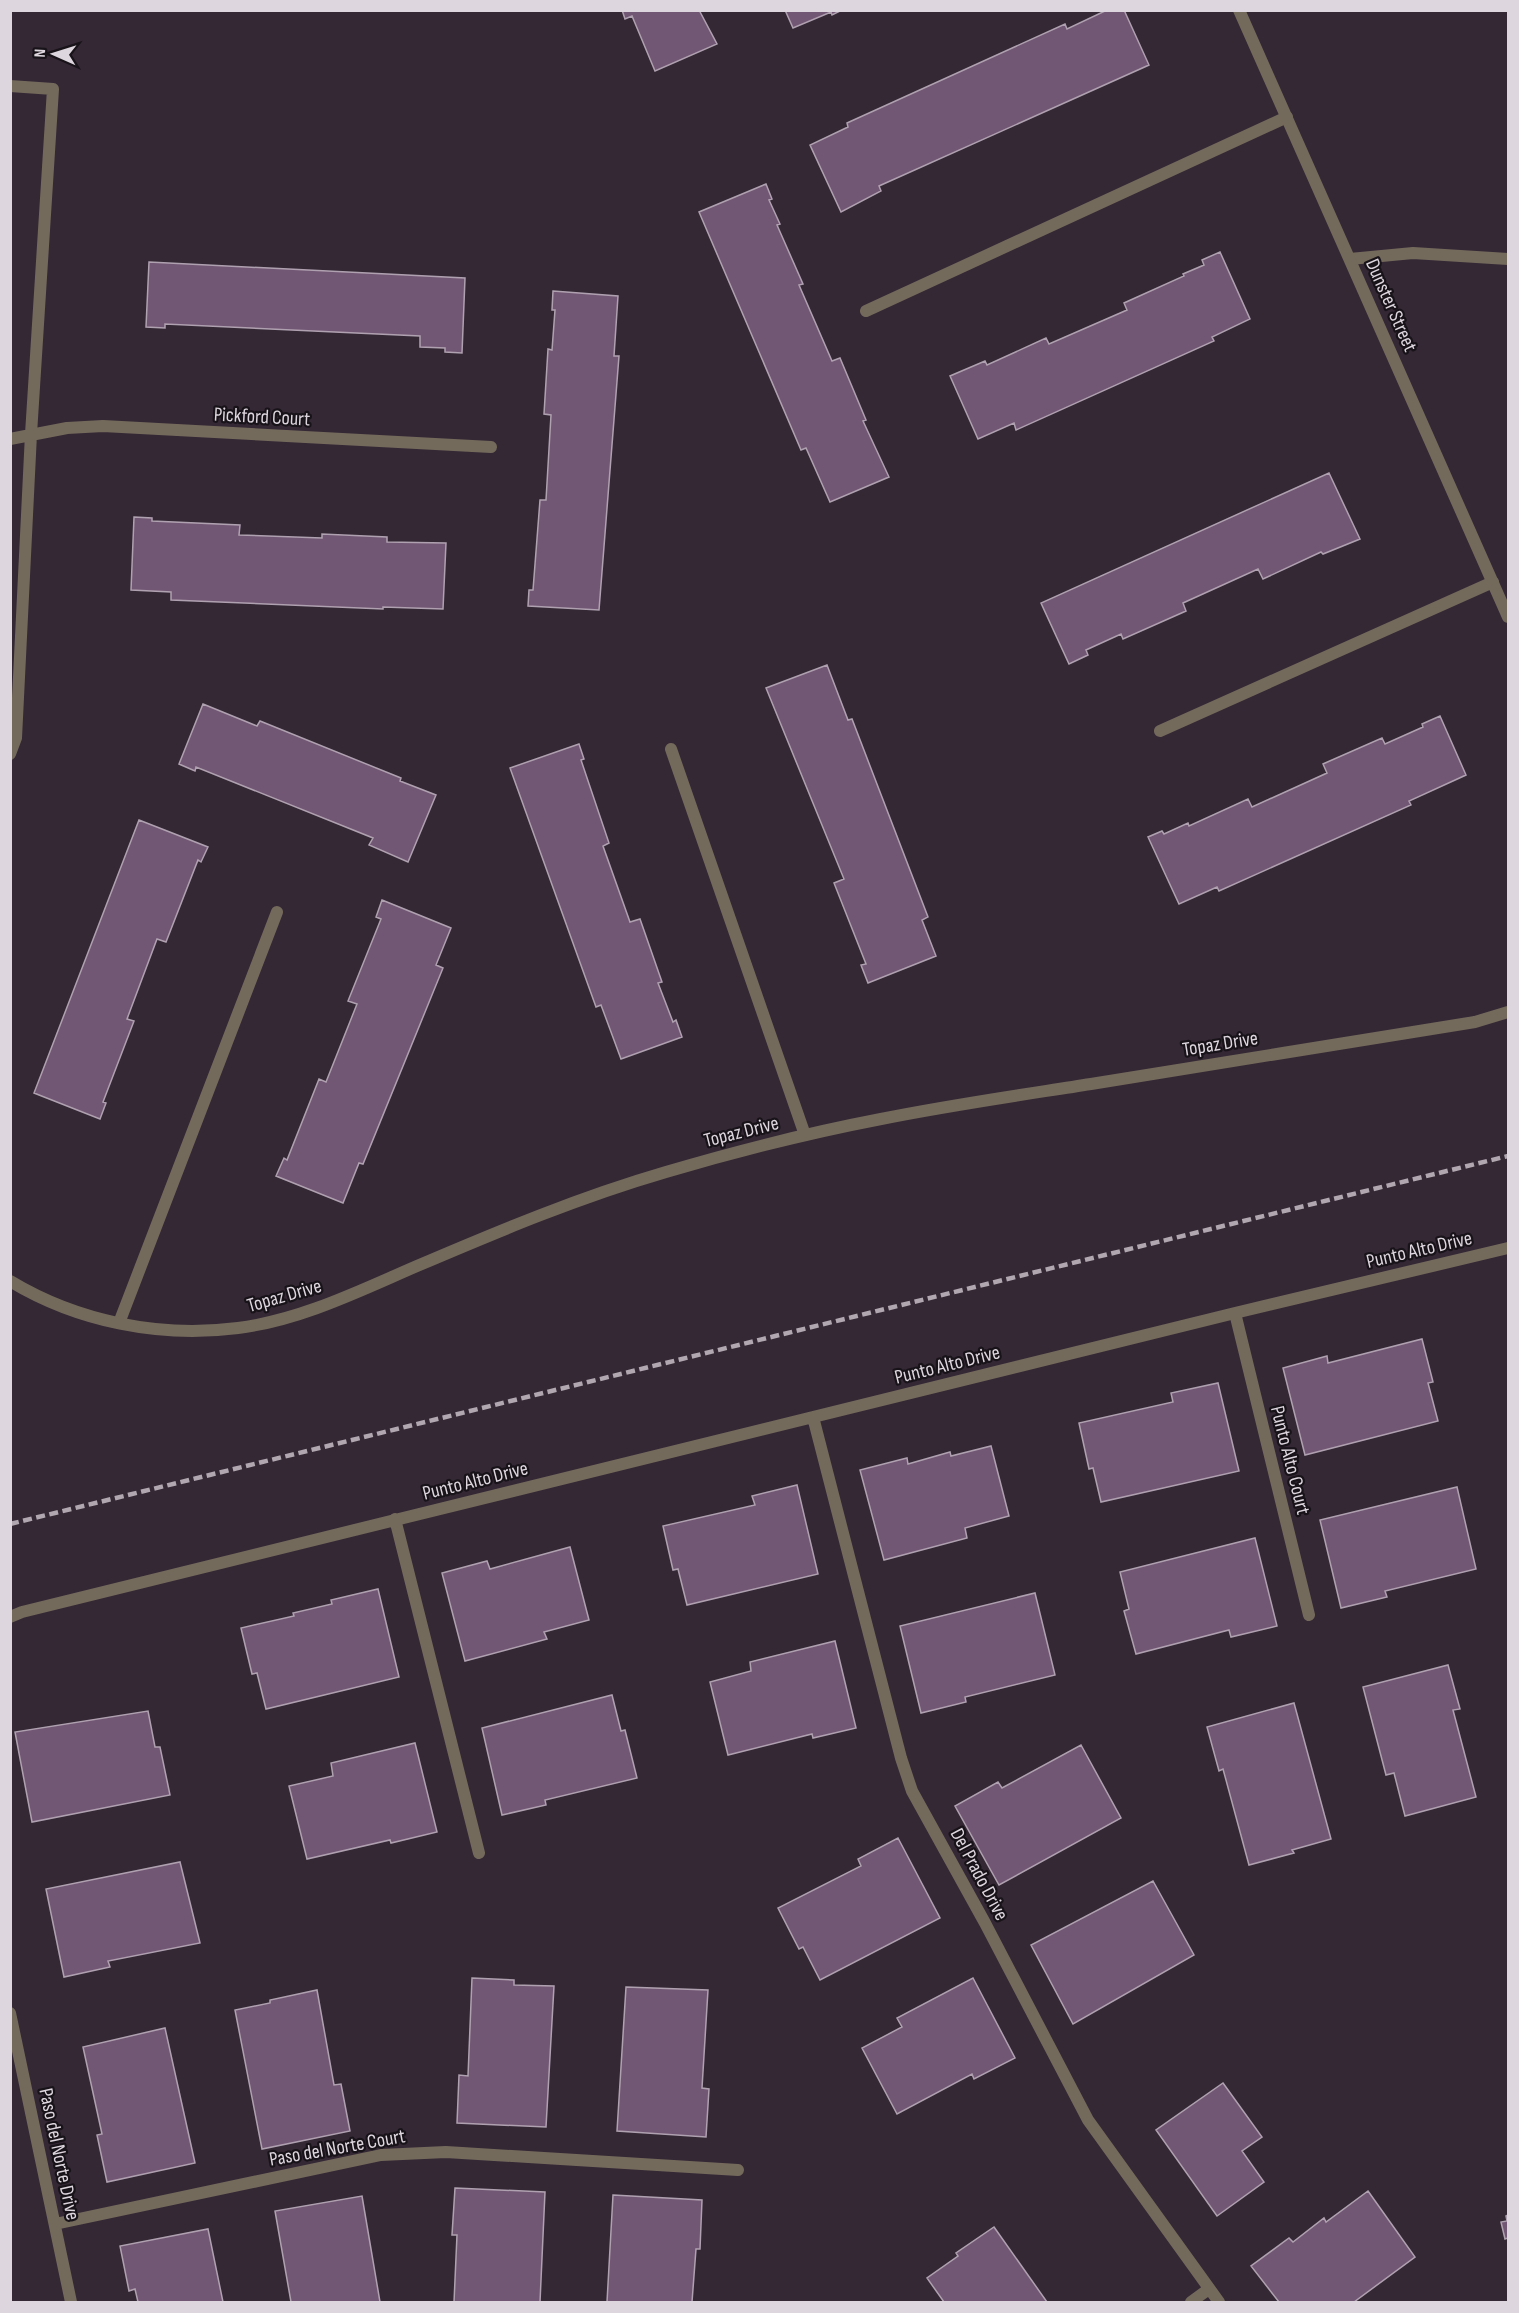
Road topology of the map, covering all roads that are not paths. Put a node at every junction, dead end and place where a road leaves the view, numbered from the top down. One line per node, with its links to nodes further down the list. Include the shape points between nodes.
1 (1239, 10): 3 (street, Dunster Street)
2 (10, 86): 7 (street, via 53,89)
3 (1287, 117): 4 (street, Dunster Street); 6 (street)
4 (1350, 259): 5 (street, via 1413,253); 10 (street, Dunster Street)
5 (1509, 259)
6 (866, 311)
7 (31, 434): 8 (street, Pickford Court); 9 (street, Pickford Court, via 103,426); 14 (street, via 16,738)
8 (10, 439)
9 (491, 447)
10 (1493, 582): 11 (street, Dunster Street); 12 (street)
11 (1509, 616)
12 (1161, 731)
13 (671, 749): 17 (street)
14 (10, 754)
15 (277, 912): 21 (street)
16 (1509, 1012): 17 (street, Topaz Drive, via 1475,1022 931,1110)
17 (805, 1135): 21 (street, Topaz Drive, via 664,1172 561,1206 315,1310 275,1322 178,1331)
18 (1509, 1248): 20 (street, Punto Alto Drive)
19 (10, 1281): 21 (street, Topaz Drive, via 61,1306)
20 (1235, 1314): 22 (street, Punto Alto Drive); 24 (street, Punto Alto Court)
21 (119, 1323)
22 (813, 1417): 23 (street, Punto Alto Drive); 30 (street, Del Prado Drive, via 912,1791 1088,2120)
23 (395, 1519): 25 (street, Punto Alto Drive); 26 (street)
24 (1309, 1615)
25 (10, 1617)
26 (478, 1853)
27 (10, 2013): 29 (street, Paso del Norte Drive)
28 (738, 2170): 29 (street, Paso del Norte Court, via 446,2152 381,2156)
29 (55, 2224): 31 (street, Paso del Norte Drive)
30 (1209, 2289): 32 (street); 33 (street, Del Prado Drive)
31 (71, 2302)
32 (1191, 2302)
33 (1219, 2302)

